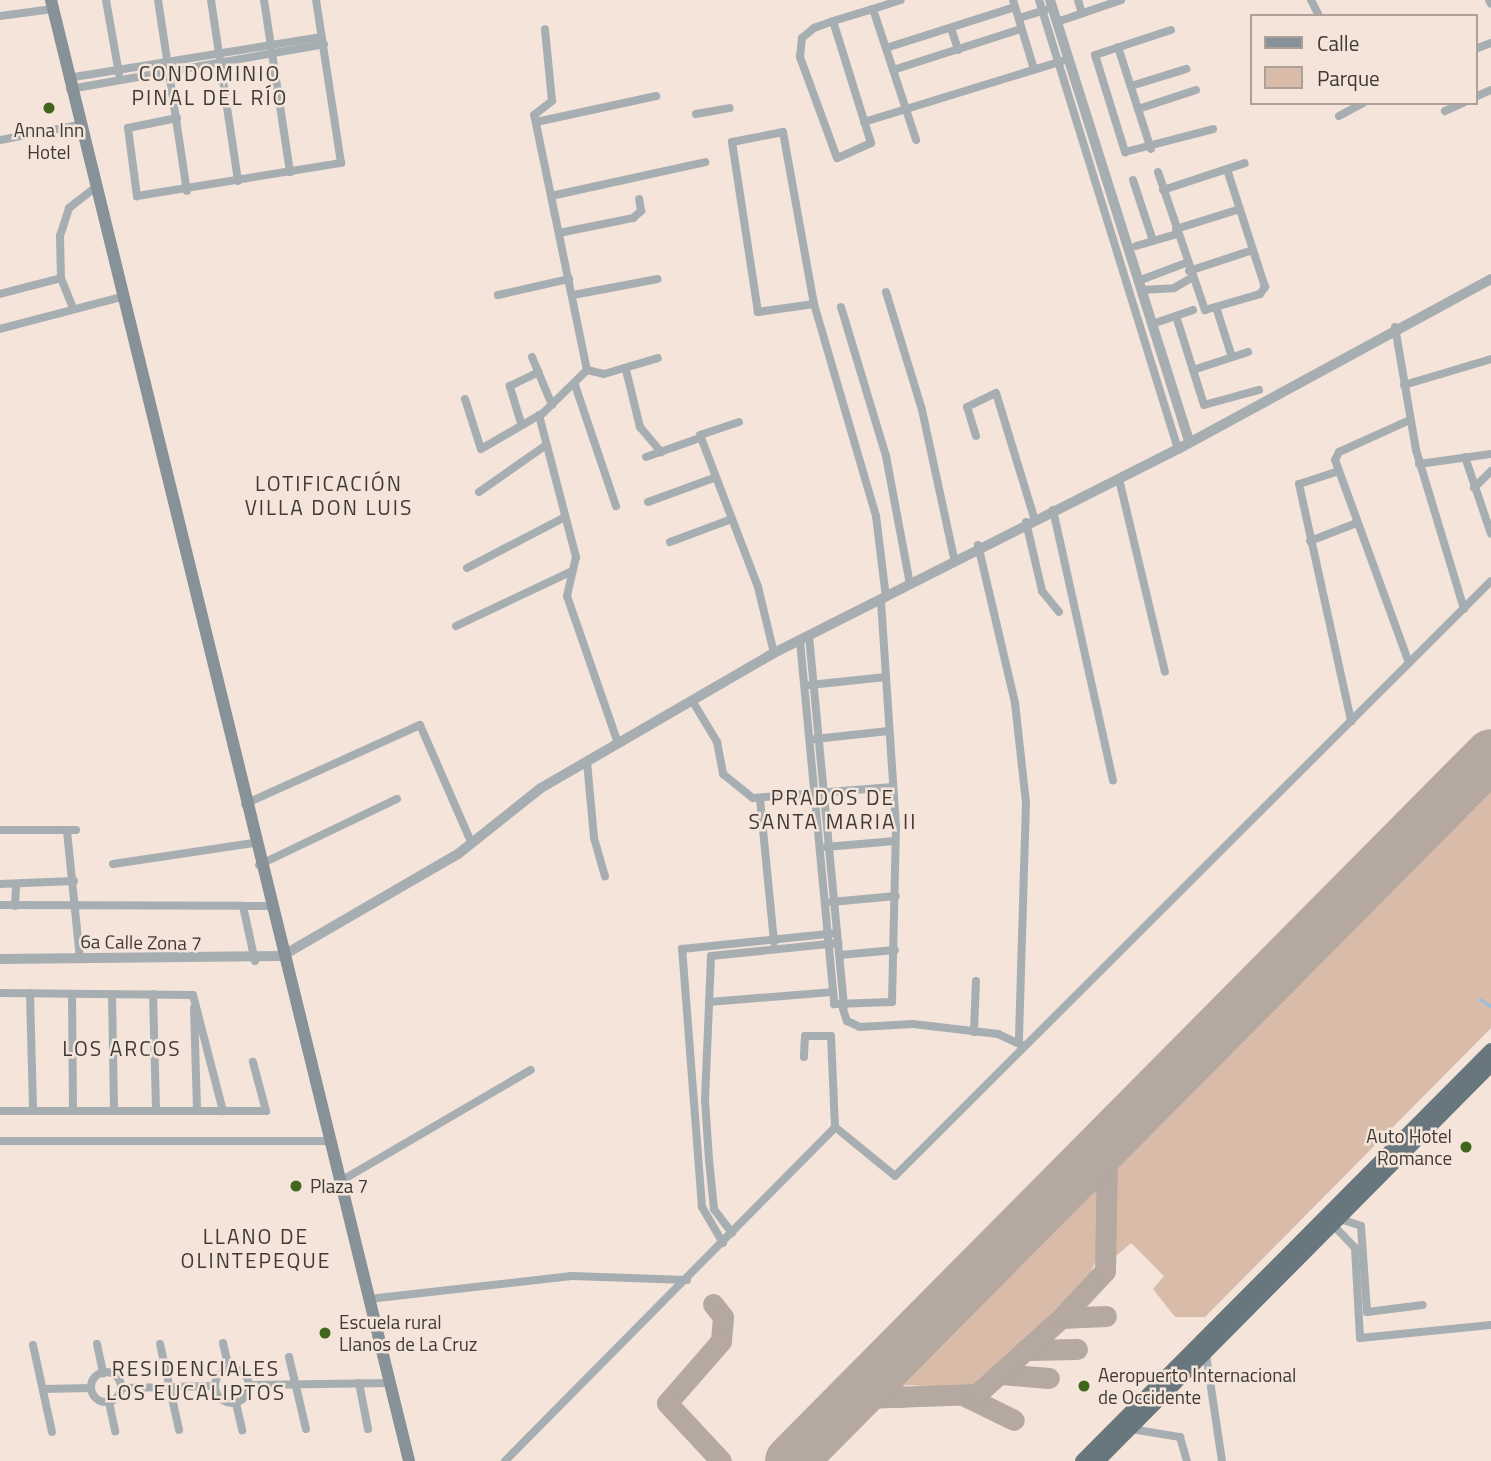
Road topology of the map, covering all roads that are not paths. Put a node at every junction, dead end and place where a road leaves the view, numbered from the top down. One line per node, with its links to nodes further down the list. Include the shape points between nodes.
1 (106, 0): 35 (street)
2 (158, 0): 30 (street)
3 (211, 0): 28 (street)
4 (264, 0): 26 (street)
5 (316, 0): 23 (street)
6 (901, 0): 13 (street)
7 (1040, 0): 12 (street)
8 (1077, 0): 14 (street)
9 (1121, 0): 14 (street)
10 (1014, 4): 16 (street); 19 (street)
11 (52, 5): 15 (street); 36 (main road)
12 (1048, 6): 16 (street); 18 (street); 29 (street)
13 (873, 9): 17 (street); 25 (street)
14 (1082, 13): 18 (street)
15 (0, 16)
16 (1018, 19): 21 (street)
17 (833, 21): 51 (street); 51 (street, via 806,31 799,53 834,157 869,147)
18 (1057, 22): 29 (street)
19 (951, 28): 25 (street); 27 (street)
20 (545, 29): 50 (street, via 552,101 535,111)
21 (1021, 29): 27 (street); 31 (street)
22 (1171, 30): 24 (street)
23 (323, 40): 26 (street); 60 (street, via 341,163)
24 (1118, 47): 38 (street); 56 (street, via 1095,56 1113,117 1126,153)
25 (886, 48): 33 (street)
26 (273, 49): 28 (street); 60 (street)
27 (958, 50): 33 (street)
28 (221, 59): 30 (street); 63 (street)
29 (1063, 60): 31 (street); 80 (street); 117 (street)
30 (169, 67): 35 (street); 49 (street)
31 (1034, 69): 44 (street)
32 (1186, 69): 38 (street)
33 (893, 70): 44 (street)
34 (90, 75): 35 (street); 36 (street); 37 (street)
35 (120, 76): 37 (street)
36 (69, 84): 37 (street); 52 (main road)
37 (92, 86)
38 (1131, 86): 45 (street)
39 (1196, 90): 45 (street)
40 (656, 96): 50 (street)
41 (1359, 105): 48 (street)
42 (1458, 105): 46 (street)
43 (729, 108): 47 (street)
44 (905, 109): 51 (street); 55 (street)
45 (1138, 109): 56 (street)
46 (1445, 111)
47 (696, 114)
48 (1339, 116)
49 (177, 118): 66 (street); 66 (street, via 128,128 133,180 140,198)
50 (536, 122): 67 (street)
51 (864, 122)
52 (78, 125): 54 (street); 64 (main road)
53 (1213, 129): 56 (street)
54 (0, 140)
55 (916, 140)
56 (1150, 149)
57 (705, 162): 67 (street)
58 (1245, 163): 59 (street)
59 (1227, 169): 65 (street); 69 (street)
60 (290, 172): 63 (street)
61 (1157, 172): 65 (street)
62 (1133, 180): 72 (street)
63 (238, 181): 66 (street)
64 (93, 189): 76 (street, via 65,216); 85 (main road)
65 (1164, 190): 70 (street)
66 (187, 191)
67 (551, 196): 71 (street)
68 (639, 199): 71 (street, via 641,211 633,218)
69 (1240, 209): 70 (street); 74 (street)
70 (1176, 232): 72 (street); 75 (street)
71 (559, 233): 77 (street)
72 (1153, 241): 73 (street)
73 (1136, 246)
74 (1253, 250): 75 (street); 88 (street, via 1263,291)
75 (1189, 270): 80 (street); 80 (street, via 1174,288); 88 (street, via 1201,309)
76 (61, 278): 82 (street); 89 (street)
77 (569, 279): 83 (street); 84 (street)
78 (658, 279): 84 (street)
79 (1491, 279): 93 (street)
80 (1140, 286): 115 (street)
81 (886, 292): 140 (street, via 922,410)
82 (0, 294)
83 (498, 295)
84 (573, 296): 100 (street)
85 (121, 297): 89 (street); 169 (main road, via 190,555)
86 (814, 304): 86 (street, via 765,316 758,312 732,142 783,132); 145 (street, via 876,513)
87 (841, 307): 144 (street, via 886,456)
88 (1216, 307): 97 (street)
89 (74, 308): 94 (street)
90 (1193, 310): 91 (street)
91 (1176, 316): 92 (street); 102 (street)
92 (1158, 322)
93 (1395, 327): 105 (street); 115 (street)
94 (0, 329)
95 (1248, 352): 97 (street)
96 (533, 357): 103 (street)
97 (1232, 357): 102 (street)
98 (658, 358): 101 (street)
99 (1491, 359): 105 (street)
100 (587, 370): 101 (street); 104 (street)
101 (626, 370): 118 (street, via 640,427)
102 (1193, 370): 106 (street, via 1207,407)
103 (539, 372): 108 (street); 112 (street, via 510,386)
104 (575, 385): 108 (street); 130 (street)
105 (1404, 385): 110 (street)
106 (1259, 390)
107 (465, 399): 112 (street, via 481,449)
108 (552, 404): 109 (street)
109 (539, 415): 112 (street); 116 (street)
110 (1410, 420): 122 (street); 123 (street, via 1339,452)
111 (739, 422): 114 (street, via 704,430)
112 (521, 424)
113 (976, 436): 134 (street, via 967,407 996,393)
114 (700, 438): 118 (street); 125 (street)
115 (1189, 442): 117 (street)
116 (545, 445): 128 (street); 132 (street)
117 (1178, 449): 126 (street)
118 (661, 452): 120 (street)
119 (1491, 454): 121 (street)
120 (646, 457)
121 (1465, 457): 122 (street); 127 (street)
122 (1419, 464): 146 (street)
123 (1339, 471): 135 (street); 137 (street, via 1300,482)
124 (1491, 471): 127 (street)
125 (714, 478): 129 (street); 133 (street)
126 (1119, 479): 131 (street); 152 (street)
127 (1474, 488): 136 (street)
128 (479, 492)
129 (648, 502)
130 (616, 506)
131 (1053, 510): 134 (street); 163 (street)
132 (565, 517): 141 (street); 142 (street, via 576,557)
133 (729, 520): 138 (street); 150 (street, via 756,581)
134 (1030, 520): 139 (street); 147 (street, via 1042,591)
135 (1357, 523): 137 (street); 151 (street)
136 (1491, 534)
137 (1310, 541): 157 (street)
138 (670, 542)
139 (978, 545): 140 (street); 212 (street, via 1015,706 1026,802)
140 (954, 558): 144 (street)
141 (467, 568)
142 (570, 572): 148 (street); 161 (street, via 567,596)
143 (1491, 581): 146 (street)
144 (910, 584): 145 (street)
145 (883, 598): 149 (street); 153 (street)
146 (1464, 608): 151 (street)
147 (1059, 612)
148 (456, 626)
149 (804, 638): 150 (street); 154 (street); 155 (street)
150 (774, 653): 156 (street)
151 (1409, 663): 157 (street)
152 (1165, 672)
153 (886, 677): 155 (street); 158 (street)
154 (803, 685): 155 (street); 160 (street)
155 (813, 685): 159 (street)
156 (693, 702): 161 (street); 168 (street, via 717,742 723,774)
157 (1351, 721): 212 (street)
158 (889, 731): 159 (street); 164 (street)
159 (819, 739): 160 (street); 165 (street)
160 (809, 740): 166 (street)
161 (618, 743): 162 (street)
162 (587, 762): 172 (street, via 521,801); 178 (street, via 594,838)
163 (1113, 780)
164 (893, 787): 165 (street); 171 (street)
165 (824, 793): 166 (street); 174 (street)
166 (814, 794): 168 (street); 175 (street)
167 (397, 799): 177 (street)
168 (760, 799): 191 (street)
169 (245, 804): 172 (street, via 420,724); 173 (main road)
170 (0, 830): 179 (street, via 71,830)
171 (895, 841): 174 (street); 182 (street)
172 (471, 842): 197 (street)
173 (253, 843): 176 (street); 177 (main road)
174 (829, 846): 175 (street); 183 (street)
175 (820, 847): 184 (street)
176 (113, 864)
177 (259, 865): 188 (main road)
178 (605, 876)
179 (74, 881): 181 (street); 189 (street)
180 (0, 884): 181 (street)
181 (16, 885): 186 (street)
182 (895, 896): 183 (street); 195 (street)
183 (835, 902): 184 (street); 190 (street)
184 (824, 903): 192 (street)
185 (0, 905): 186 (street)
186 (15, 906): 189 (street)
187 (243, 906): 188 (street); 189 (street); 200 (street)
188 (269, 906): 197 (main road)
189 (79, 907): 199 (street)
190 (837, 933): 192 (street); 193 (street)
191 (774, 938): 192 (street); 194 (street); 218 (street, via 682,949)
192 (828, 938): 193 (street); 194 (street); 202 (street)
193 (838, 943): 196 (street)
194 (774, 948): 209 (street, via 713,954)
195 (895, 950): 196 (street); 210 (street, via 894,1000)
196 (840, 955): 210 (street)
197 (282, 956): 200 (street, 6a Calle Zona 7); 231 (main road)
198 (0, 959): 199 (street, 6a Calle Zona 7)
199 (80, 959): 200 (street, 6a Calle Zona 7)
200 (255, 961)
201 (976, 981): 211 (street)
202 (832, 992): 209 (street); 210 (street)
203 (0, 993): 204 (street)
204 (30, 993): 205 (street); 223 (street)
205 (72, 993): 206 (street); 224 (street)
206 (112, 994): 207 (street); 225 (street)
207 (153, 994): 208 (street); 226 (street)
208 (193, 995): 227 (street); 228 (street)
209 (709, 1002): 219 (street)
210 (840, 1006): 211 (street, via 847,1021 860,1027 913,1024)
211 (974, 1032): 212 (street)
212 (1022, 1046): 229 (street, via 895,1176)
213 (1491, 1050): 270 (highway)
214 (804, 1057): 229 (street, via 806,1036 831,1036)
215 (253, 1062): 228 (street, via 266,1111)
216 (1491, 1065): 235 (highway)
217 (531, 1070): 234 (street)
218 (693, 1088): 219 (street); 221 (street)
219 (705, 1088): 220 (street)
220 (705, 1100): 221 (street); 232 (street)
221 (694, 1101): 233 (street)
222 (0, 1111): 223 (street)
223 (33, 1111): 224 (street)
224 (73, 1111): 225 (street)
225 (114, 1111): 226 (street)
226 (156, 1111): 227 (street)
227 (197, 1111): 228 (street)
228 (223, 1111)
229 (835, 1127): 236 (street)
230 (0, 1141): 231 (street)
231 (328, 1141): 234 (main road)
232 (709, 1160): 233 (street); 236 (street, via 714,1209)
233 (699, 1161): 237 (street, via 706,1222)
234 (339, 1182): 239 (main road)
235 (1337, 1222): 240 (street, via 1361,1226 1367,1312); 241 (street, via 1355,1248 1360,1338); 246 (highway)
236 (732, 1233): 237 (street)
237 (723, 1243): 238 (street)
238 (687, 1280): 239 (street, via 572,1276); 269 (street)
239 (369, 1300): 251 (main road)
240 (1423, 1305)
241 (1491, 1325)
242 (223, 1343): 248 (street)
243 (97, 1344): 249 (street)
244 (160, 1344): 255 (street)
245 (33, 1345): 258 (street)
246 (1206, 1353): 263 (highway); 273 (street)
247 (289, 1357): 252 (street)
248 (229, 1370): 253 (street, via 240,1372); 254 (street)
249 (103, 1373): 256 (street); 257 (street, via 116,1376)
250 (359, 1383): 251 (street); 252 (street); 262 (street)
251 (389, 1383): 268 (main road)
252 (296, 1384): 253 (street); 261 (street)
253 (248, 1385): 260 (street)
254 (215, 1386): 255 (street); 260 (street, via 222,1400)
255 (169, 1387): 257 (street); 264 (street)
256 (91, 1388): 258 (street); 259 (street, via 97,1399)
257 (121, 1388): 259 (street)
258 (43, 1389): 266 (street)
259 (109, 1402): 267 (street)
260 (236, 1403): 265 (street)
261 (306, 1429)
262 (368, 1429)
263 (1131, 1429): 271 (highway); 272 (street, via 1180,1437)
264 (179, 1430)
265 (242, 1430)
266 (52, 1432)
267 (116, 1432)
268 (409, 1461)
269 (505, 1461)
270 (1082, 1461)
271 (1098, 1461)
272 (1187, 1461)
273 (1222, 1461)

